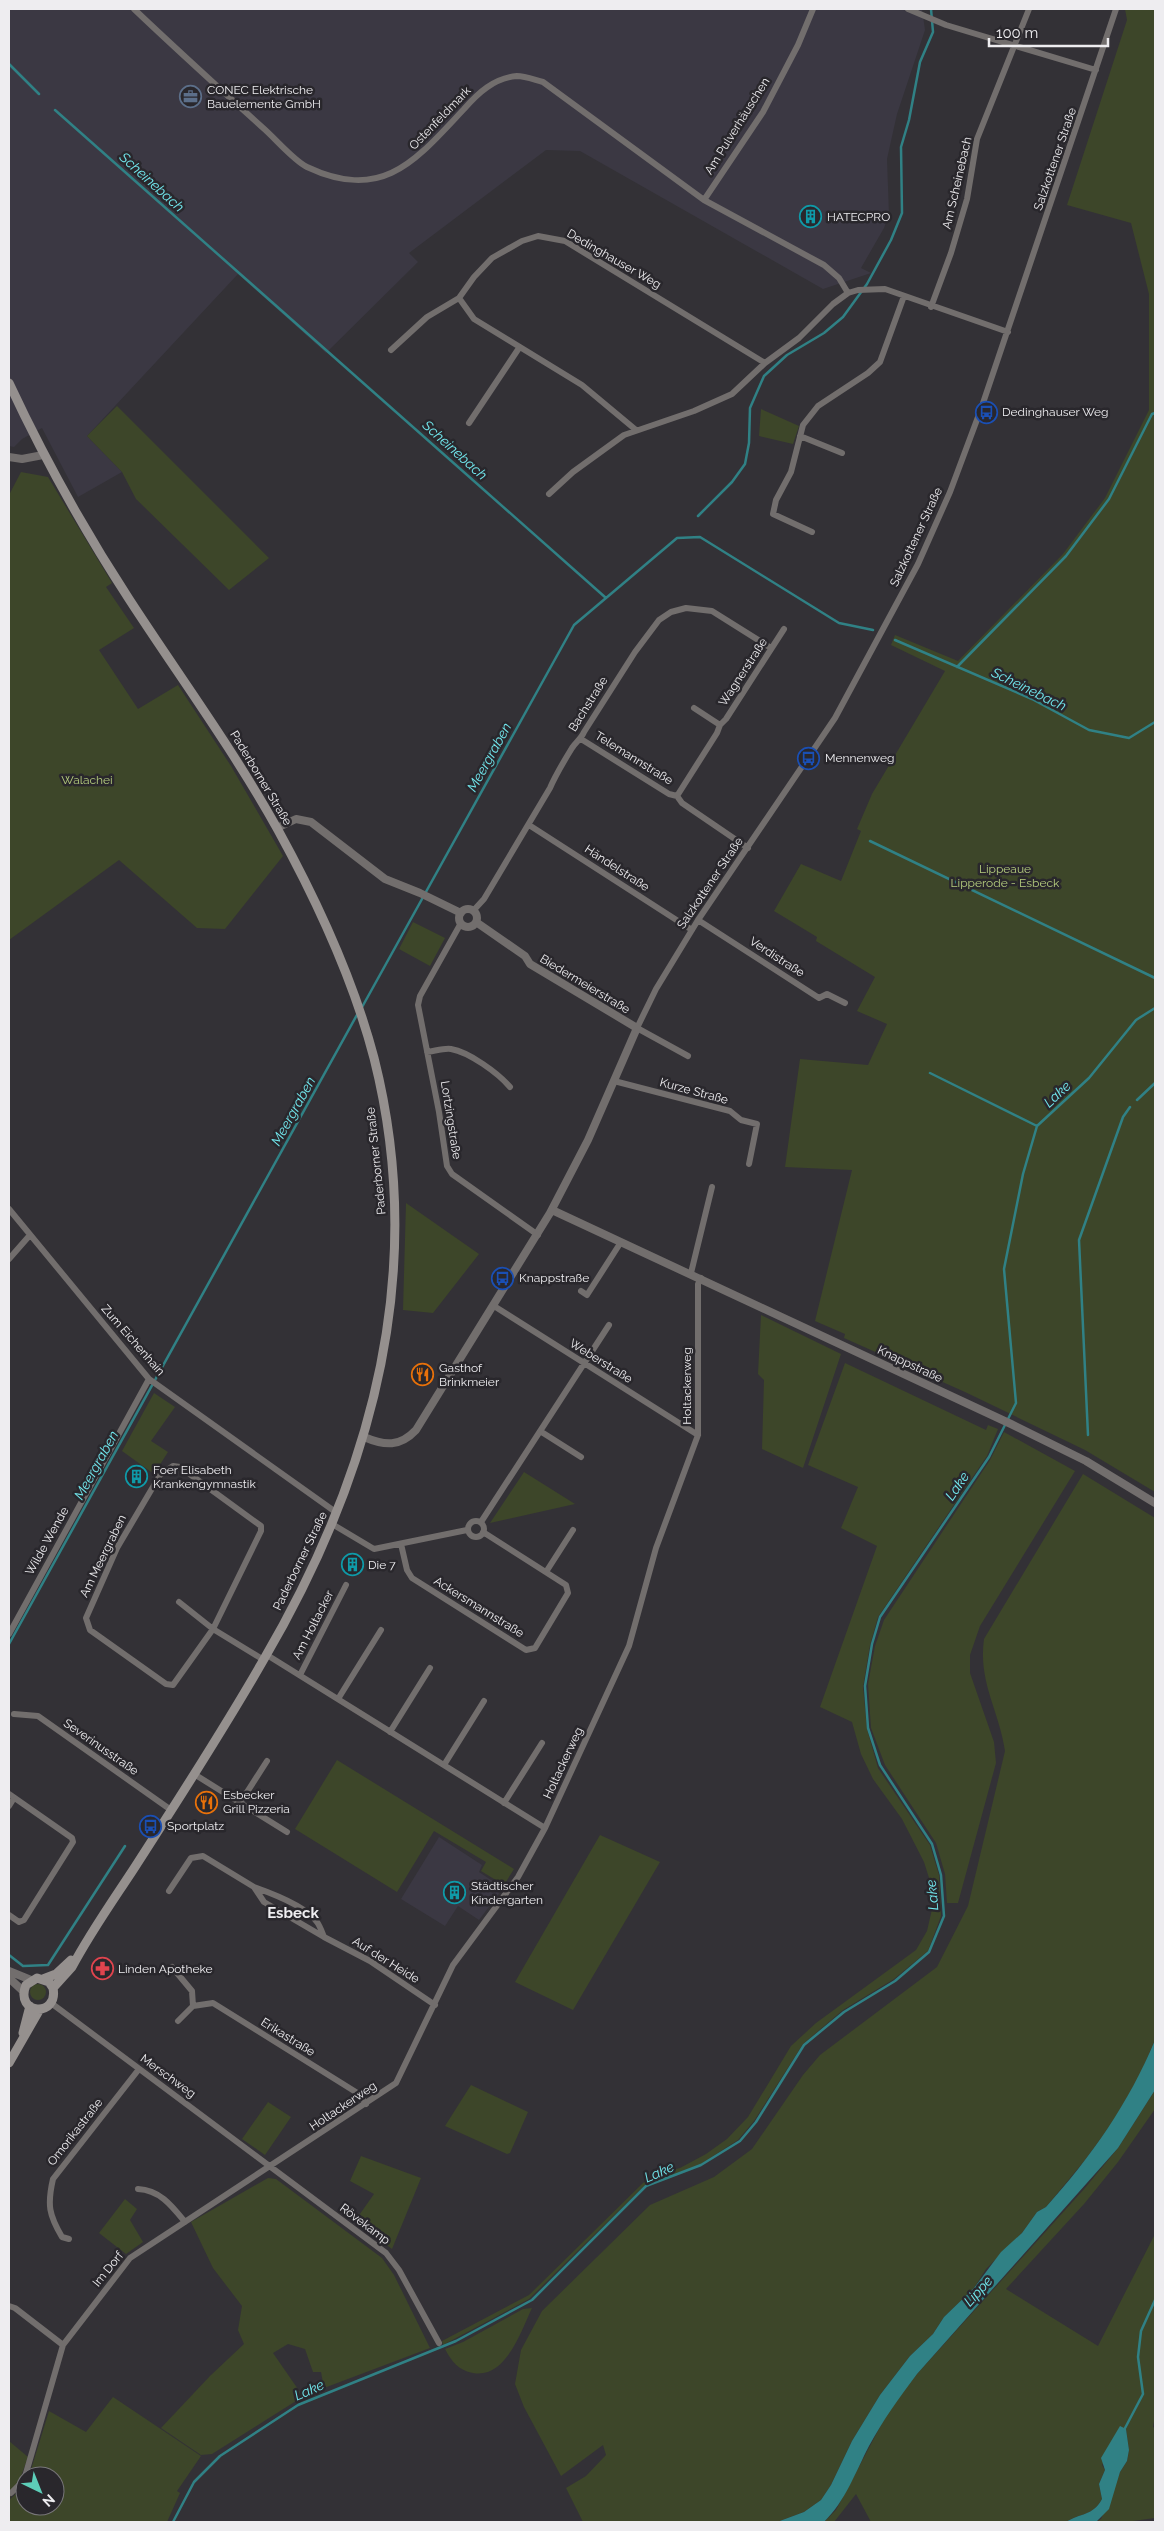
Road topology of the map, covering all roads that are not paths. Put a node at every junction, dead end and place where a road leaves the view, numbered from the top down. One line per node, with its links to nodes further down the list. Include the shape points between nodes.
1 (134, 9): 8 (street, Ostenfeldmark, via 306,166 336,178 363,180 388,176 405,168 479,92 494,82 518,76 543,82)
2 (813, 9): 8 (street, Am Pulverhäuschen, via 762,112)
3 (908, 9): 6 (street, via 936,21)
4 (1030, 9): 6 (street, Am Scheinebach)
5 (1116, 9): 7 (street, Salzkottener Straße)
6 (1017, 45): 7 (street); 12 (street, Am Scheinebach, via 977,139 967,200)
7 (1096, 70): 13 (street, Salzkottener Straße)
8 (704, 200): 9 (street, Ostenfeldmark, via 824,265 839,278)
9 (848, 293): 10 (street, via 870,288); 16 (street, via 799,338)
10 (904, 296): 12 (street); 20 (street, via 880,362 818,406 803,425)
11 (459, 298): 14 (street, via 474,319); 15 (street, Dedinghauser Weg, via 427,317); 16 (street, Dedinghauser Weg, via 492,258 530,238 552,238 564,241)
12 (931, 307): 13 (street)
13 (1008, 332): 34 (street, Salzkottener Straße, via 950,492 918,564 835,718)
14 (520, 348): 18 (street); 19 (street, via 582,385)
15 (391, 350)
16 (765, 363): 19 (street, via 744,385 718,402)
17 (9, 383): 22 (main road, Paderborner Straße)
18 (469, 423)
19 (636, 430): 24 (street, via 573,472)
20 (800, 436): 21 (street); 25 (street, via 791,472 776,500 773,514)
21 (842, 452)
22 (43, 455): 23 (street, via 22,459); 33 (main road, Paderborner Straße, via 128,598 218,730)
23 (9, 457)
24 (549, 494)
25 (812, 532)
26 (784, 629): 27 (street, Wagnerstraße)
27 (772, 648): 29 (street, Wagnerstraße); 30 (street, Bachstraße, via 712,611 693,607 671,612 659,620 635,652)
28 (694, 708): 29 (street, Wagnerstraße)
29 (720, 724): 31 (street, Wagnerstraße)
30 (582, 739): 31 (street, Telemannstraße); 32 (street, Bachstraße, via 575,744 557,772)
31 (677, 796): 34 (street, Telemannstraße, via 682,803)
32 (529, 825): 35 (street, Bachstraße, via 484,899); 40 (street, Händelstraße)
33 (277, 828): 36 (street, via 296,820 311,822 384,879); 64 (main road, Paderborner Straße, via 322,916 358,1005 384,1107 394,1199 394,1258 380,1378)
34 (748, 848): 37 (street, Salzkottener Straße)
35 (473, 911): 36 (street, via 466,909); 38 (street, via 477,916)
36 (461, 913): 39 (street)
37 (698, 920): 40 (street, Salzkottener Straße); 41 (street, Verdistraße, via 819,998 827,994)
38 (476, 922): 39 (street, via 470,926); 42 (street, Biedermeierstraße, via 525,956 530,964)
39 (462, 923): 43 (street, Lortzingstraße, via 420,996 418,1014)
40 (692, 930): 42 (street, Salzkottener Straße, via 656,989)
41 (845, 1002)
42 (637, 1028): 44 (street); 45 (street, Salzkottener Straße)
43 (428, 1052): 46 (street, via 449,1048 460,1052 500,1076); 52 (street, Lortzingstraße, via 448,1171)
44 (688, 1056)
45 (614, 1081): 47 (street, Kurze Straße, via 730,1111 741,1120 757,1124); 50 (street, Salzkottener Straße)
46 (510, 1087)
47 (750, 1164)
48 (712, 1187): 55 (street)
49 (9, 1209): 51 (street, Zum Eichenhain)
50 (552, 1210): 52 (street, Salzkottener Straße); 53 (street, Knappstraße)
51 (30, 1235): 54 (street); 61 (street, Zum Eichenhain)
52 (538, 1235): 58 (street, Salzkottener Straße)
53 (622, 1242): 55 (street, Knappstraße); 57 (street, via 587,1295)
54 (9, 1259)
55 (691, 1273): 56 (street, Knappstraße)
56 (701, 1278): 63 (street, Holtackerweg, via 698,1284); 66 (street, Knappstraße, via 1086,1461)
57 (582, 1291)
58 (494, 1306): 60 (street, Weberstraße); 64 (street, Salzkottener Straße, via 416,1430 400,1442 382,1443)
59 (608, 1326): 60 (street, Ackersmannstraße)
60 (584, 1364): 62 (street, Ackersmannstraße); 63 (street, Weberstraße)
61 (149, 1380): 67 (street, Zum Eichenhain); 79 (street, Wilde Wende)
62 (540, 1431): 65 (street); 68 (street, Ackersmannstraße)
63 (698, 1435): 96 (street, Holtackerweg, via 656,1548 630,1646)
64 (364, 1437): 67 (main road, Paderborner Straße)
65 (581, 1457)
66 (1155, 1503)
67 (337, 1513): 69 (main road, Paderborner Straße)
68 (481, 1522): 70 (street, Ackersmannstraße, via 471,1522); 72 (street)
69 (332, 1524): 73 (street, Ackersmannstraße, via 374,1549); 80 (main road, Paderborner Straße)
70 (468, 1530): 72 (street, Ackersmannstraße, via 474,1537); 73 (street, Ackersmannstraße)
71 (573, 1530): 74 (street)
72 (483, 1532): 74 (street, Ackersmannstraße)
73 (401, 1544): 74 (street, Ackersmannstraße, via 412,1578 526,1650 535,1648 568,1593 566,1585)
74 (546, 1572)
75 (346, 1585): 82 (street, Am Holtacker)
76 (179, 1602): 77 (street)
77 (213, 1629): 77 (street, Am Meergraben, via 172,1685 166,1684 86,1625 86,1618 117,1548 160,1475 173,1466 180,1467 261,1526 261,1532); 80 (street)
78 (381, 1630): 83 (street)
79 (9, 1634)
80 (266, 1657): 82 (street, Am Holtacker); 90 (main road, Paderborner Straße)
81 (430, 1668): 86 (street)
82 (300, 1675): 83 (street, Am Holtacker)
83 (338, 1699): 86 (street, Am Holtacker)
84 (484, 1701): 89 (street)
85 (14, 1714): 95 (street, Severinusstraße, via 38,1716)
86 (390, 1732): 89 (street, Am Holtacker)
87 (542, 1743): 93 (street)
88 (267, 1761): 92 (street)
89 (444, 1765): 93 (street, Am Holtacker)
90 (194, 1774): 92 (street); 95 (main road, Paderborner Straße)
91 (12, 1796): 94 (street); 100 (street, via 72,1838 73,1842 24,1920 19,1922)
92 (240, 1803): 97 (street)
93 (504, 1803): 96 (street, Am Holtacker)
94 (9, 1806)
95 (171, 1810): 102 (main road, Paderborner Straße)
96 (544, 1828): 111 (street, Holtackerweg, via 518,1877 453,1965)
97 (286, 1832)
98 (254, 1888): 99 (street, Auf der Heide, via 203,1856 191,1858); 101 (street, Auf der Heide, via 264,1902); 101 (street, Auf der Heide, via 311,1914)
99 (169, 1891)
100 (9, 1915)
101 (324, 1937): 111 (street, Auf der Heide, via 370,1961)
102 (79, 1954): 106 (main road, Paderborner Straße, via 56,1974); 108 (main road, Paderborner Straße)
103 (172, 1967): 113 (street, via 192,1991)
104 (9, 1971): 107 (street)
105 (9, 1978): 109 (street)
106 (43, 1979): 107 (main road, Paderborner Straße); 108 (main road)
107 (30, 1980): 109 (main road)
108 (53, 1988): 110 (main road)
109 (23, 1991): 112 (main road)
110 (51, 2003): 114 (main road); 118 (street, Merschweg)
111 (434, 2005): 119 (street, Holtackerweg, via 396,2083)
112 (30, 2006): 114 (main road); 116 (main road)
113 (193, 2006): 115 (street); 119 (street, Erikastraße, via 213,2003 359,2094)
114 (40, 2009): 116 (main road)
115 (178, 2021)
116 (18, 2048): 117 (main road)
117 (9, 2063)
118 (139, 2069): 120 (street, Merschweg); 123 (street, Omorikastraße, via 53,2179 49,2199 52,2218 62,2237)
119 (366, 2104): 120 (street, Holtackerweg)
120 (271, 2167): 122 (street, Im Dorf); 125 (street, Rövekamp, via 386,2254 399,2270)
121 (138, 2189): 122 (street, via 150,2190 171,2205)
122 (185, 2222): 126 (street, Im Dorf, via 130,2258)
123 (69, 2240)
124 (9, 2306): 126 (street)
125 (439, 2343)
126 (64, 2345): 127 (street, Im Dorf, via 24,2480)
127 (11, 2493)

